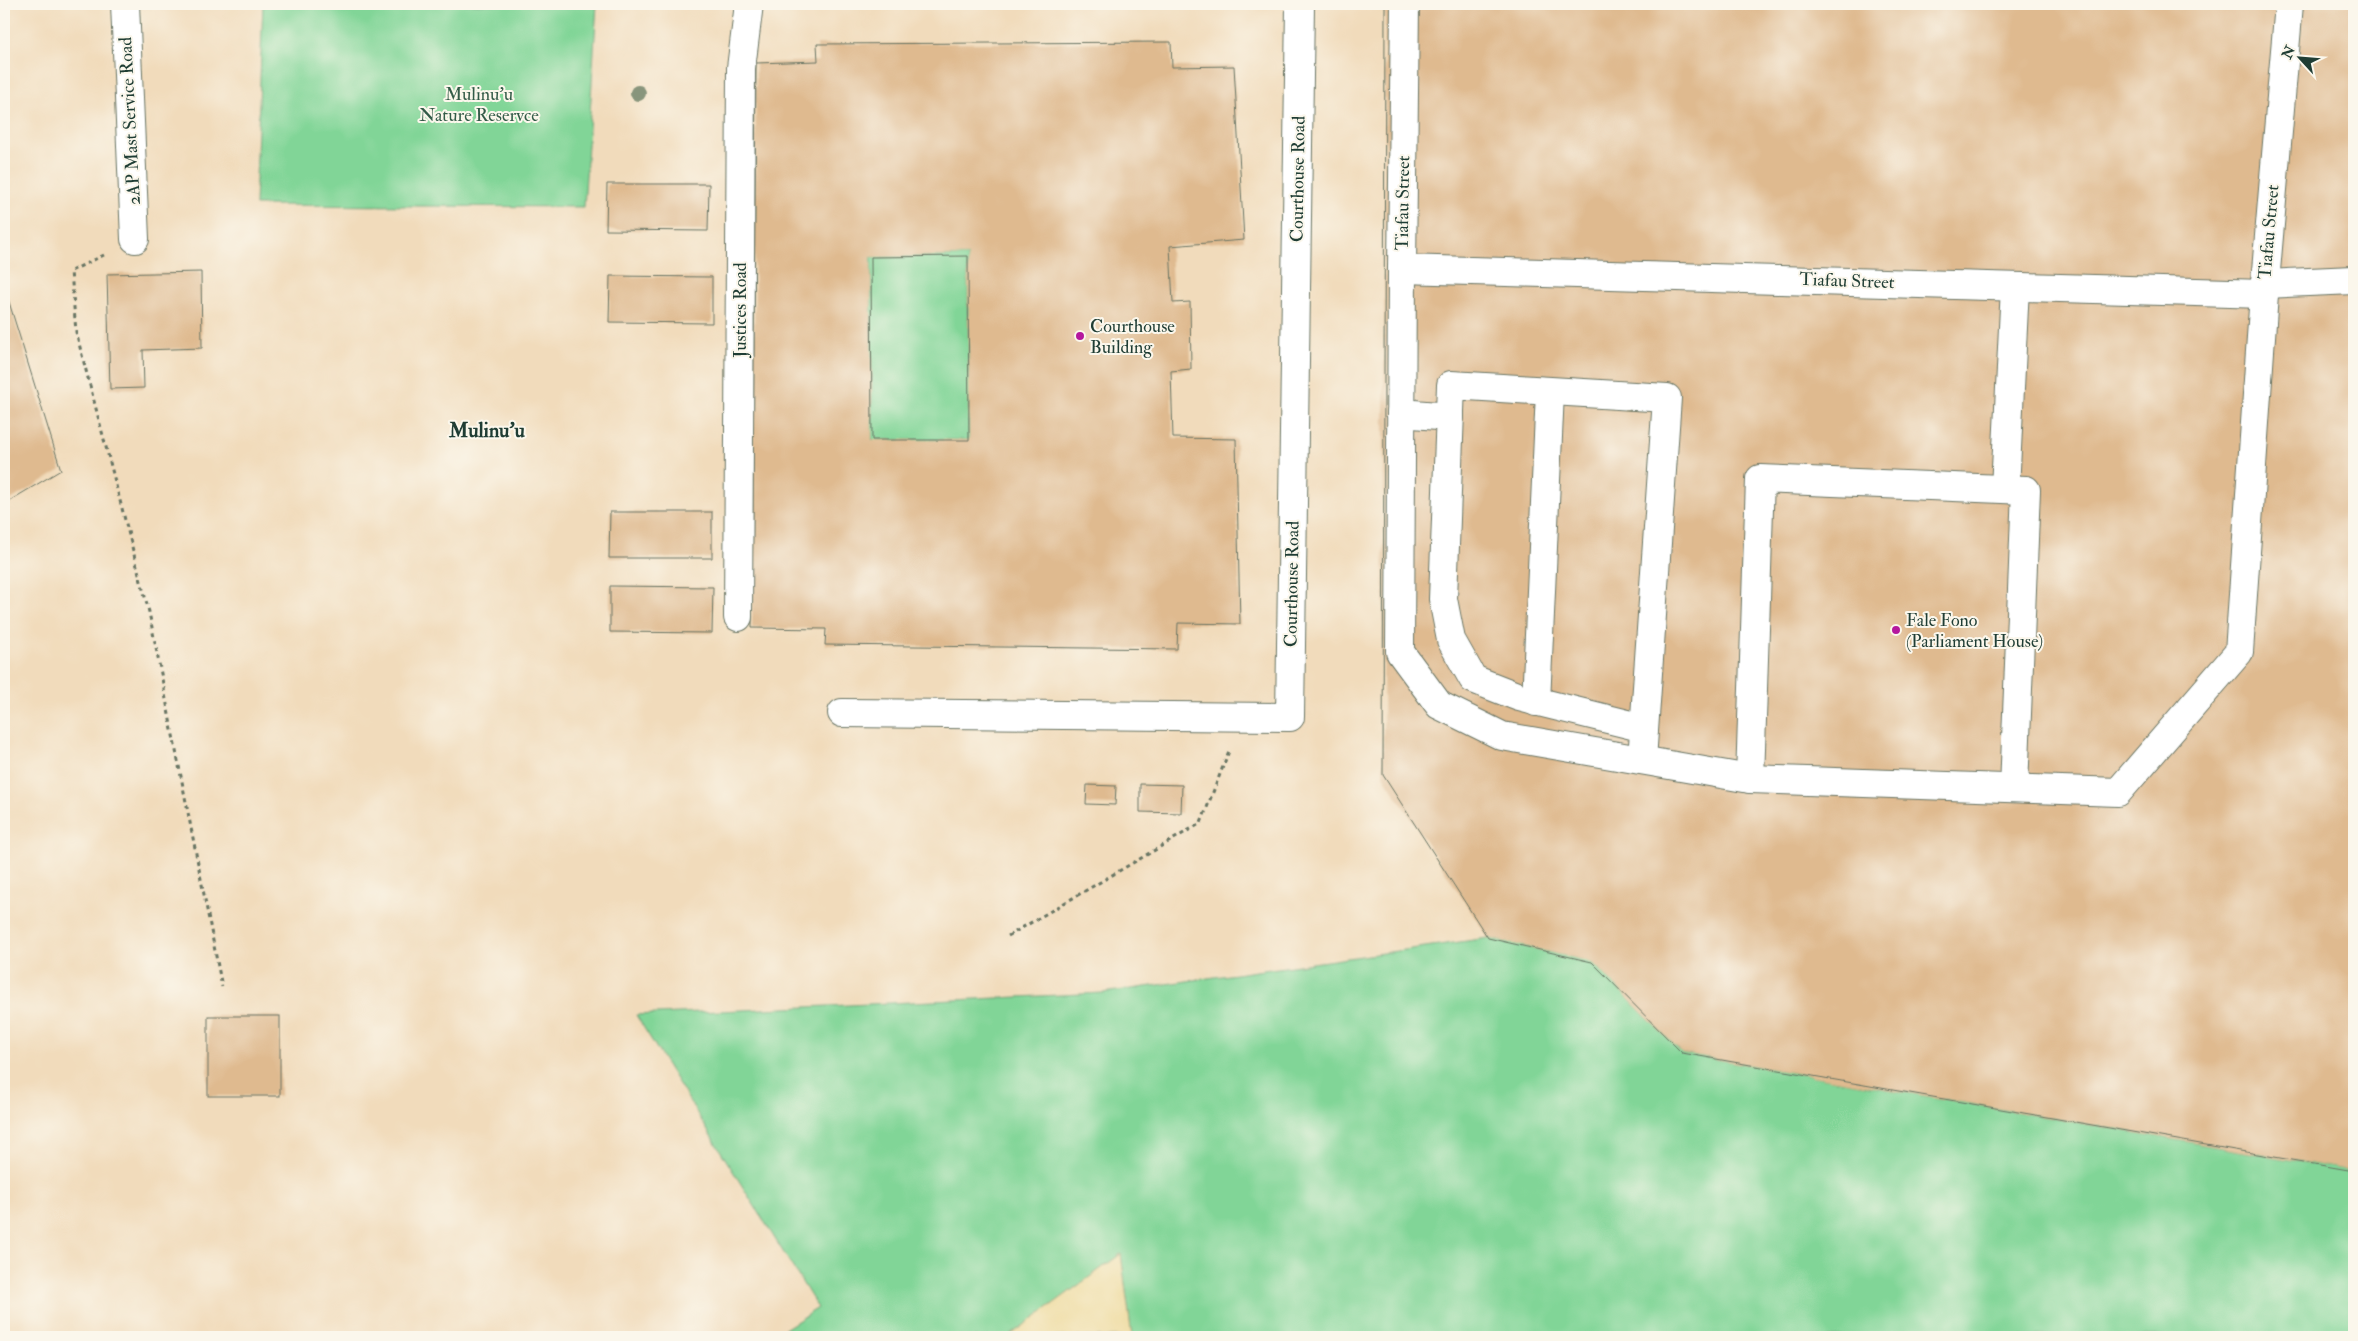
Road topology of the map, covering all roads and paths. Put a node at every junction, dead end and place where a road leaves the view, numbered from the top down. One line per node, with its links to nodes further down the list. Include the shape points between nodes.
1 (125, 4): 6 (street, 2AP Mast Service Road)
2 (749, 4): 15 (street, Justices Road, via 741,68)
3 (1300, 4): 18 (street, Courthouse Road, via 1290,717)
4 (1405, 4): 7 (street, Tiafau Street)
5 (2289, 4): 10 (street, Tiafau Street)
6 (135, 239): 24 (path, via 71,271 76,332 149,612)
7 (1402, 269): 9 (street, Tiafau Street); 12 (street)
8 (2354, 280): 10 (street)
9 (2015, 287): 10 (street, Tiafau Street); 14 (street)
10 (2265, 289): 22 (street, via 2239,652 2118,792)
11 (1550, 392): 13 (street, via 1451,385); 16 (street); 19 (street, via 1667,398)
12 (1401, 413): 13 (street); 20 (street, via 1400,652 1438,706 1502,736)
13 (1450, 417): 16 (street, via 1444,599 1451,640 1473,679)
14 (2005, 489): 21 (street, via 1760,479); 22 (street, via 2026,490)
15 (738, 616)
16 (1536, 702): 19 (street)
17 (842, 713): 18 (street, Courthouse Road)
18 (1243, 716): 23 (path, via 1201,823)
19 (1644, 728): 20 (street)
20 (1642, 760): 21 (street)
21 (1750, 779): 22 (street)
22 (2014, 788)
23 (1008, 936)
24 (222, 987)

